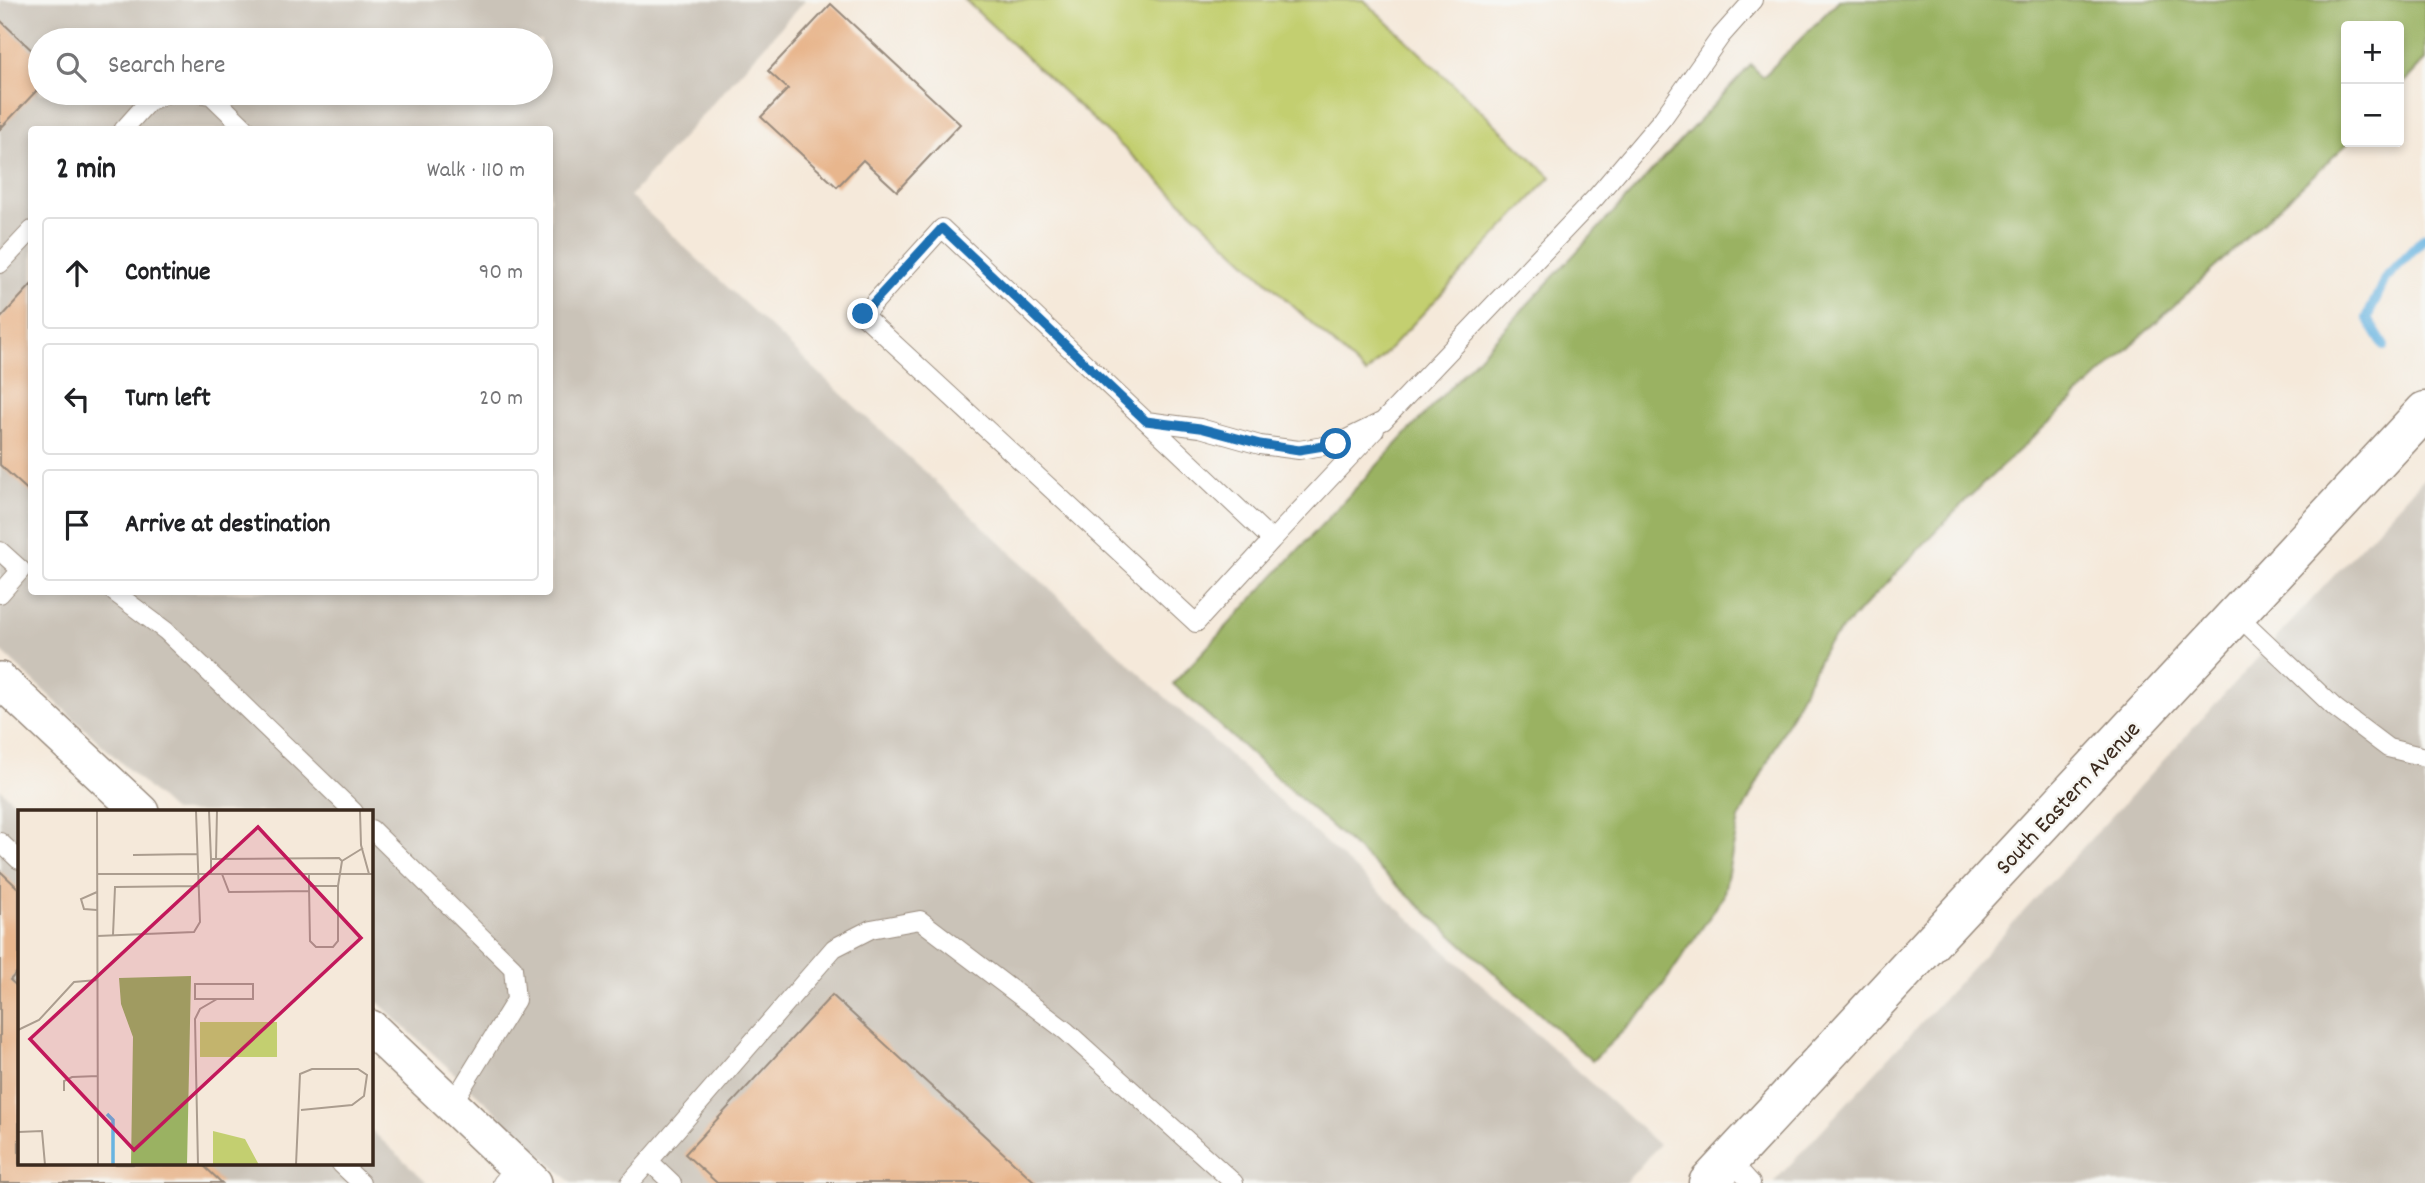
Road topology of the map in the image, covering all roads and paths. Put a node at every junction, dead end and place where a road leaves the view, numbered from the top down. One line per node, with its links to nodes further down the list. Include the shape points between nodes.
1 (1754, 0): 10 (lane, via 1596,197)
2 (145, 105): 4 (lane)
3 (221, 105): 5 (lane)
4 (127, 126)
5 (243, 126)
6 (28, 234): 7 (lane)
7 (0, 264)
8 (2425, 411): 16 (main road, South Eastern Avenue)
9 (1146, 421): 10 (lane, via 1299,450 1336,444); 11 (lane); 11 (lane, via 942,228 863,314 1196,623)
10 (1383, 421): 11 (lane)
11 (1272, 540)
12 (0, 551): 13 (lane)
13 (26, 565): 14 (lane)
14 (0, 594)
15 (118, 595): 20 (lane, via 166,631)
16 (2236, 614): 18 (lane, via 2335,708 2388,748); 28 (main road, South Eastern Avenue)
17 (2, 685): 19 (street)
18 (2425, 757)
19 (139, 810)
20 (352, 810)
21 (373, 831): 25 (lane, via 513,968 516,1000)
22 (0, 842): 23 (lane)
23 (18, 859)
24 (373, 1030): 25 (street)
25 (452, 1104): 29 (street)
26 (649, 1161): 31 (lane); 32 (lane); 33 (lane, via 834,948 871,929 920,920 1066,1031)
27 (343, 1166): 30 (lane)
28 (1730, 1175)
29 (517, 1178)
30 (361, 1183)
31 (630, 1183)
32 (673, 1183)
33 (1234, 1183)

